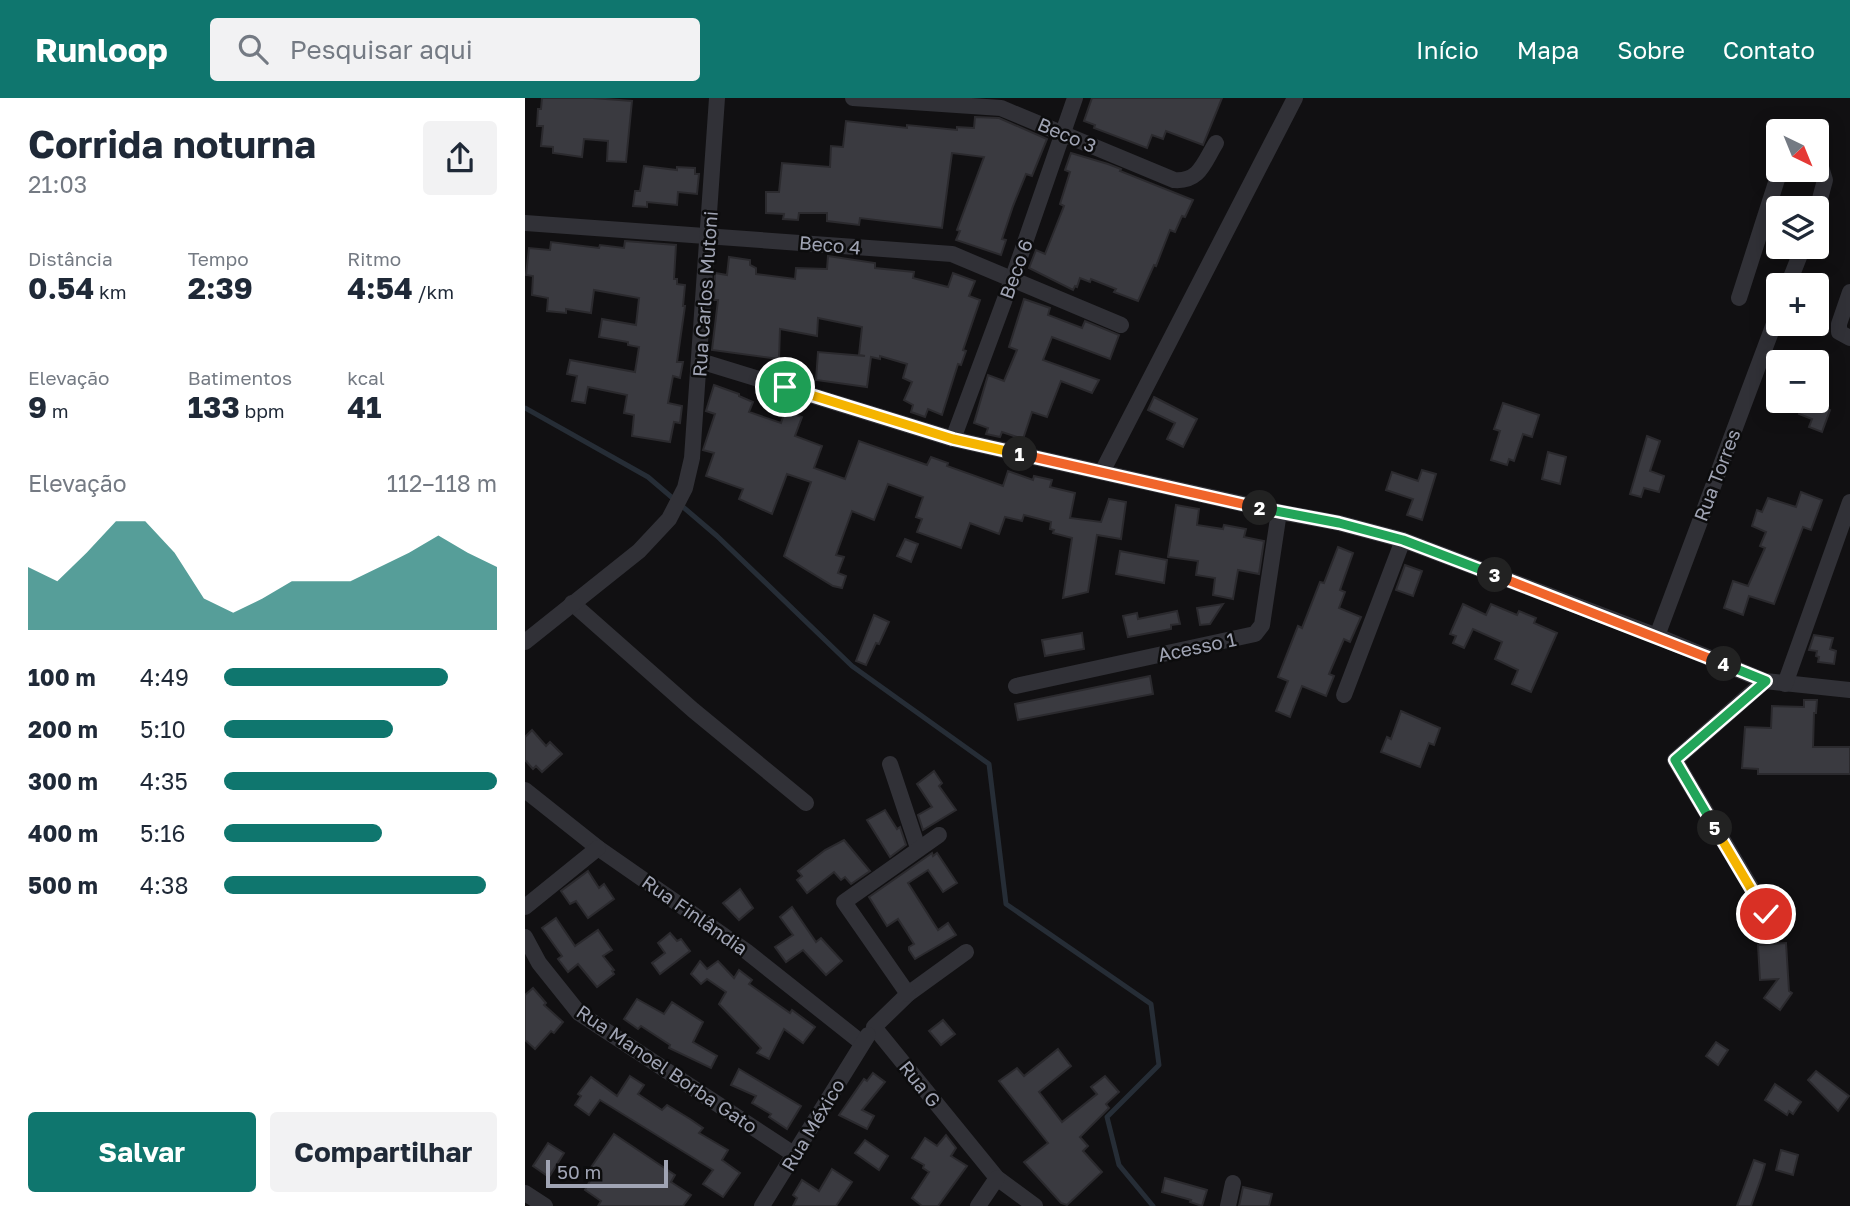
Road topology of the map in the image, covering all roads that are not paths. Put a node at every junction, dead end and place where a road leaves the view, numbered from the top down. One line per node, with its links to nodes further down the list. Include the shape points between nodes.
1 (717, 98): 9 (street, Rua Carlos Mutoni)
2 (852, 98): 5 (street, Beco 3, via 1001,108)
3 (1075, 98): 5 (street, Beco 6)
4 (1295, 98): 18 (street)
5 (1063, 133): 6 (street, Beco 3, via 1185,181 1195,177); 10 (street, Beco 6)
6 (1216, 143)
7 (1776, 182): 12 (street)
8 (525, 223): 9 (street, Beco 4)
9 (709, 235): 10 (street, Beco 4, via 952,254); 16 (street, Rua Carlos Mutoni)
10 (1012, 280): 13 (street, Beco 4); 17 (street, Beco 6)
11 (1850, 292): 15 (street, via 1839,332)
12 (1739, 298)
13 (1121, 325)
14 (1769, 336): 23 (street, Rua Torres)
15 (1850, 338)
16 (700, 361): 17 (street); 22 (street, Rua Carlos Mutoni, via 692,458 685,488 669,519 639,551)
17 (953, 439): 18 (street)
18 (1102, 472): 20 (street)
19 (1850, 502): 26 (street)
20 (1279, 512): 21 (street); 27 (street, Acesso 1, via 1262,625 1255,634)
21 (1403, 540): 23 (street); 29 (street)
22 (572, 603): 24 (street, Rua Carlos Mutoni); 32 (street)
23 (1657, 636): 25 (street)
24 (525, 642)
25 (1766, 681): 26 (street); 37 (street, via 1675,760)
26 (1785, 684): 28 (street)
27 (1016, 686)
28 (1850, 690)
29 (1344, 695)
30 (890, 764): 35 (street)
31 (525, 790): 34 (street, Rua Finlândia)
32 (806, 803)
33 (939, 835): 35 (street)
34 (599, 848): 36 (street); 42 (street, Rua Finlândia, via 747,951)
35 (918, 848): 40 (street, via 844,902)
36 (525, 907)
37 (1766, 914)
38 (525, 937): 43 (street, Rua Manoel Borba Gato, via 579,1013)
39 (966, 952): 40 (street)
40 (908, 994): 41 (street)
41 (874, 1027): 42 (street, Rua México); 44 (street, Rua G)
42 (862, 1043): 43 (street, Rua México)
43 (795, 1155): 48 (street, Rua México)
44 (997, 1178): 49 (street); 50 (street, Rua G)
45 (1233, 1183): 51 (street)
46 (525, 1193): 47 (street)
47 (545, 1206)
48 (762, 1206)
49 (978, 1206)
50 (1035, 1206)
51 (1228, 1206)

